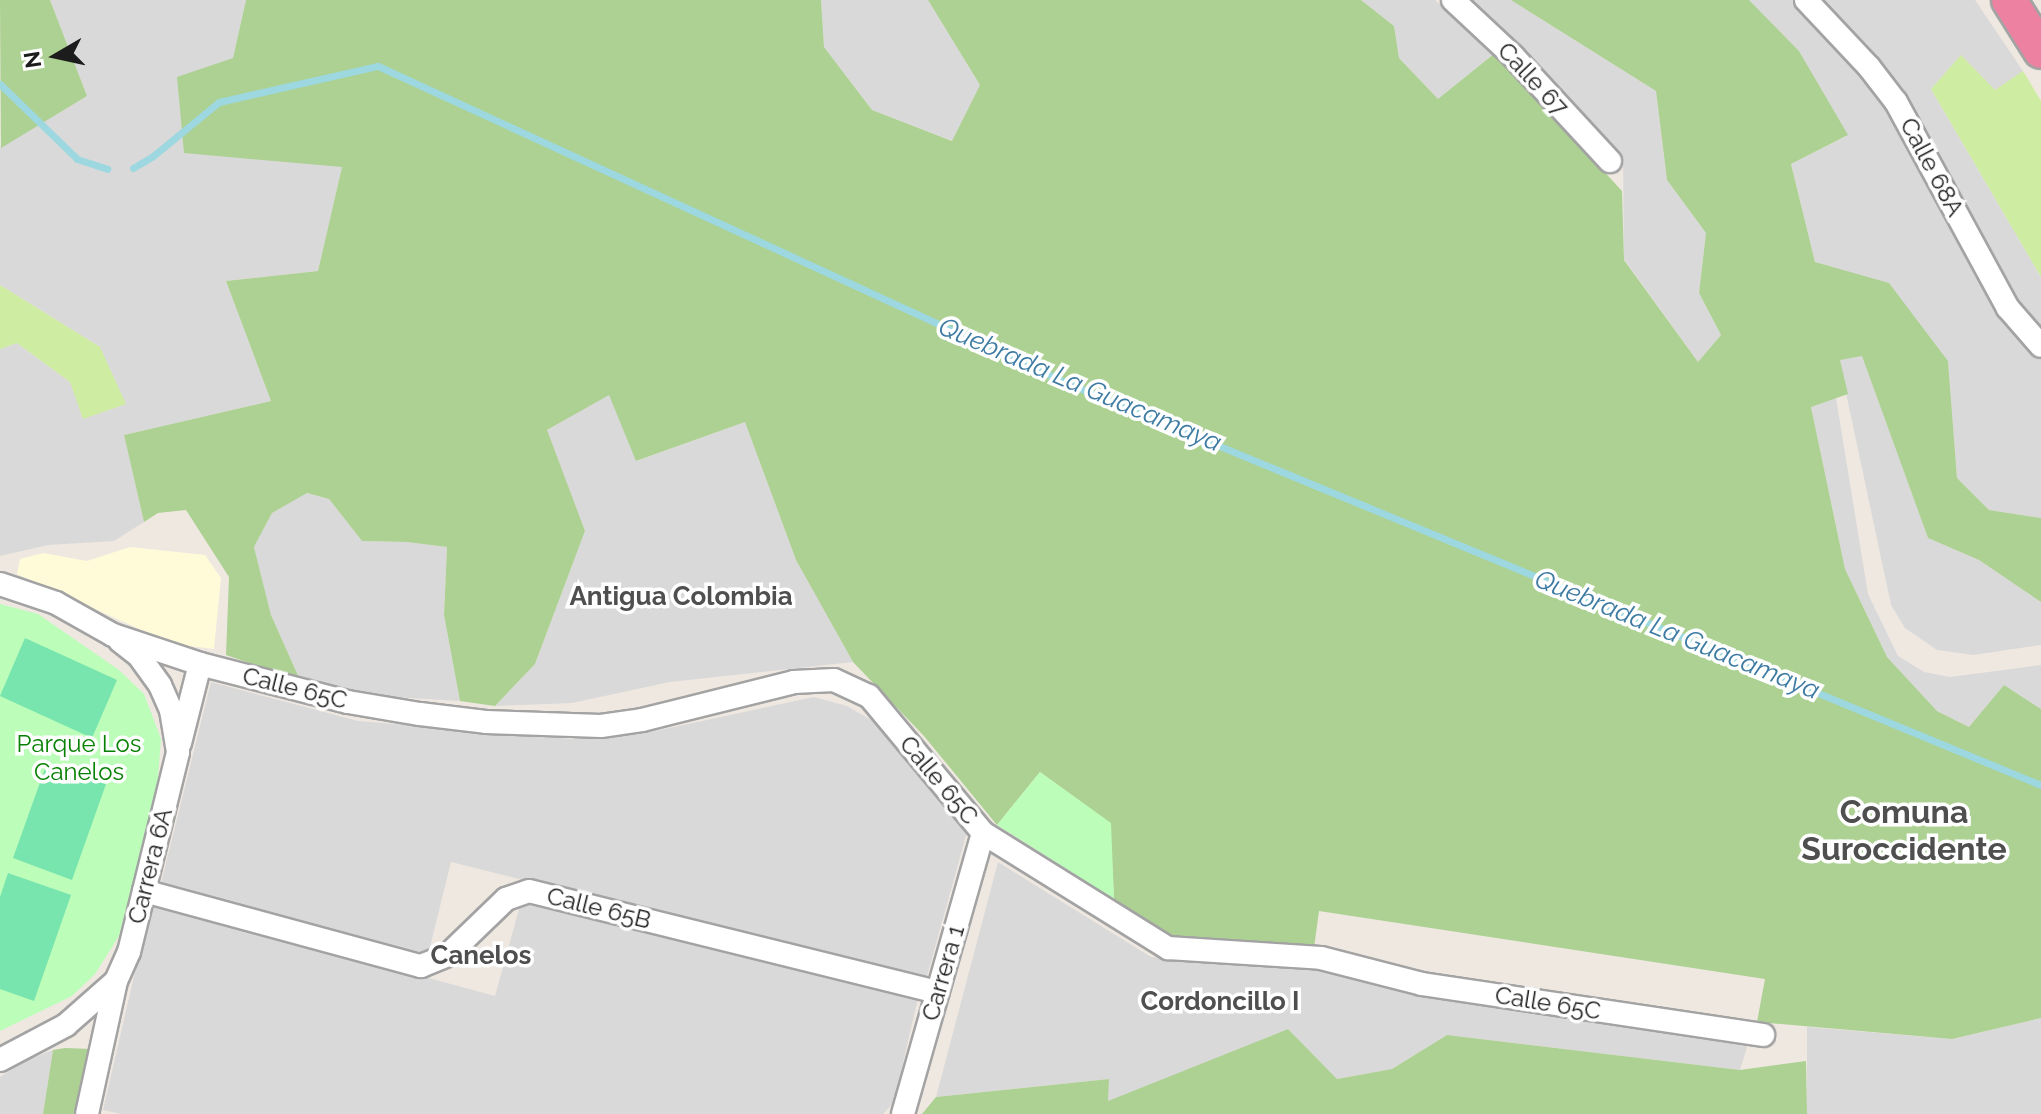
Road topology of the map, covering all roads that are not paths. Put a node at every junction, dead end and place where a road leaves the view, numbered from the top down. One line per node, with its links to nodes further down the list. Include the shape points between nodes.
1 (1453, 0): 5 (street, Calle 67)
2 (1806, 0): 6 (street, Calle 68A, via 1896,102 2008,308)
3 (2009, 0): 4 (highway)
4 (2041, 51)
5 (1610, 161)
6 (2041, 346)
7 (0, 584): 8 (street, Calle 65C, via 56,603)
8 (113, 635): 9 (street, Calle 65C); 10 (street, Carrera 6A, via 138,655 160,685 171,710)
9 (200, 664): 10 (street); 11 (street, Calle 65C, via 362,705 567,727 632,722 794,682 834,680 869,696)
10 (178, 752): 12 (street, Carrera 6A)
11 (983, 833): 14 (street, Carrera 1); 16 (street, Calle 65C, via 1168,948 1321,958 1422,984)
12 (144, 891): 13 (street, Carrera 6A); 14 (street, Calle 65B, via 421,966 448,955 506,899 529,891)
13 (116, 981): 15 (street); 17 (street, Carrera 6A)
14 (938, 992): 20 (street, Carrera 1)
15 (52, 1033): 17 (street, via 85,1030); 18 (street)
16 (1763, 1035)
17 (102, 1047): 19 (street, Carrera 6A)
18 (0, 1060)
19 (87, 1114)
20 (903, 1114)

